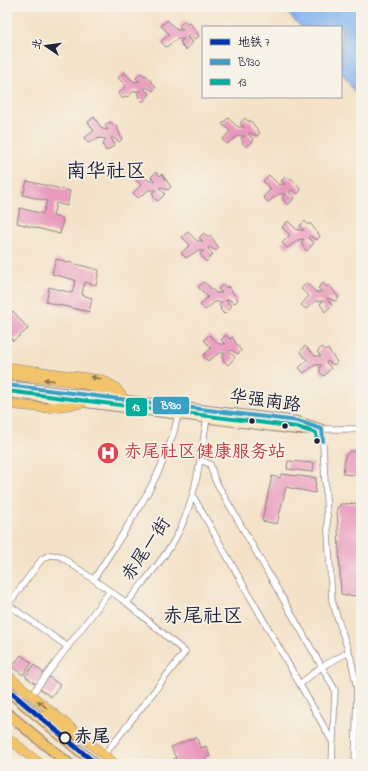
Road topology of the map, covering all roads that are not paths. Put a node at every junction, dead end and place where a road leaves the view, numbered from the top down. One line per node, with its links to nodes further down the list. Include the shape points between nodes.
1 (7, 367): 5 (main road, one-way to 1, via 115,387 102,380)
2 (7, 375): 5 (main road, one-way to 2, via 88,385)
3 (7, 385): 5 (main road, 华强南路)
4 (7, 393): 6 (main road, 华强南路)
5 (126, 401): 10 (main road, 华强南路, via 298,421)
6 (83, 403): 7 (main road, via 43,408); 8 (main road, 华强南路)
7 (7, 404)
8 (178, 415): 9 (main road, 华强南路); 14 (street, via 164,462)
9 (207, 418): 10 (main road, 华强南路, via 297,430); 12 (street, 赤尾一街)
10 (322, 429): 11 (street); 19 (street, via 332,601)
11 (361, 429)
12 (200, 460): 13 (street, 赤尾一街); 20 (street, via 210,464 215,480)
13 (193, 496): 16 (street, 赤尾一街, via 175,540); 22 (street)
14 (94, 579): 15 (street); 17 (street, via 60,556 50,555 42,559)
15 (110, 591): 16 (street); 18 (street)
16 (127, 603): 30 (street, via 184,652)
17 (10, 607): 18 (street)
18 (68, 647): 24 (street)
19 (349, 652): 20 (street); 36 (street, via 357,688)
20 (321, 667): 22 (street); 29 (street, via 334,690)
21 (7, 675): 28 (main road, one-way to 21)
22 (300, 684): 29 (street)
23 (7, 690): 25 (highway)
24 (35, 690)
25 (25, 705): 28 (highway); 33 (highway)
26 (7, 712): 32 (highway)
27 (7, 737): 31 (main road)
28 (82, 737): 30 (main road)
29 (333, 742): 35 (street)
30 (104, 755): 34 (main road)
31 (40, 764)
32 (69, 764)
33 (95, 764)
34 (115, 764)
35 (332, 764)
36 (355, 764)

